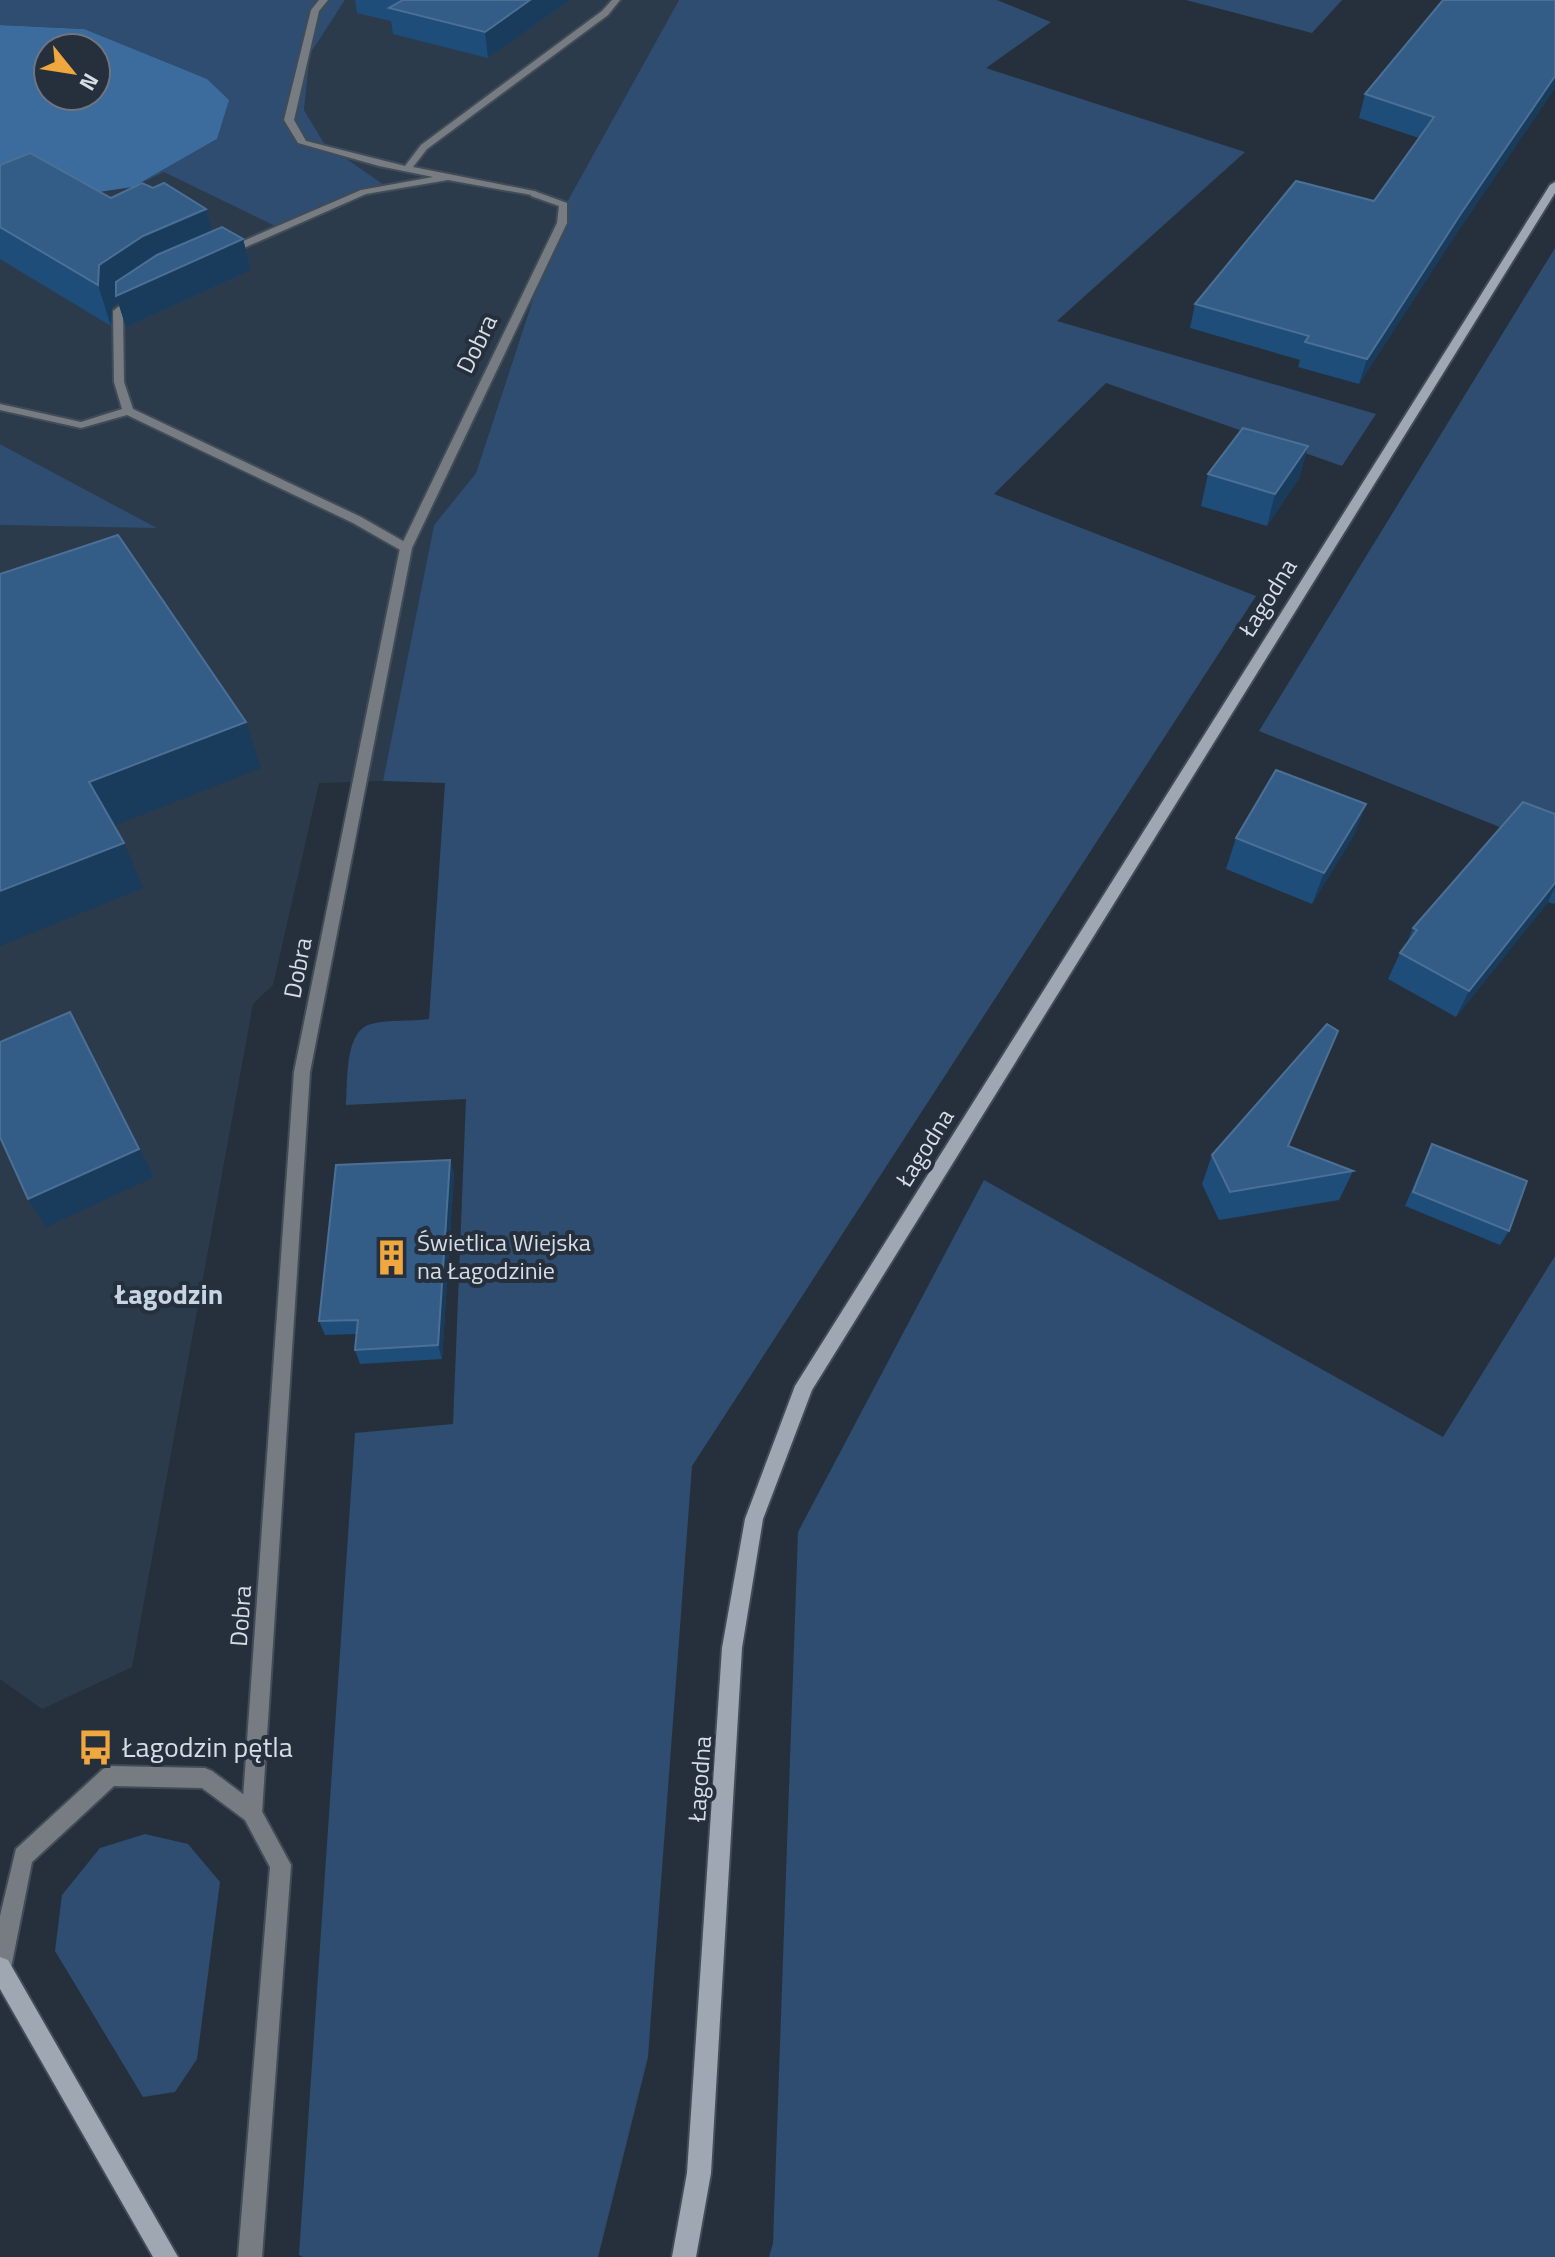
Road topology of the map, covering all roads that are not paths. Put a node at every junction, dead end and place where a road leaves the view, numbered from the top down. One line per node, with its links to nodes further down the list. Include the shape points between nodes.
1 (324, 0): 3 (street, via 315,10 289,120 303,143)
2 (616, 0): 3 (street, via 424,147)
3 (407, 169): 4 (street)
4 (449, 177): 6 (street, via 364,192); 10 (street, Dobra, via 564,205 562,223)
5 (1555, 185): 15 (street, Łagodna, via 804,1386 754,1519 732,1648 699,2173)
6 (219, 255)
7 (150, 288): 9 (street, via 118,311 119,382)
8 (0, 407): 9 (street, via 81,425)
9 (128, 411): 10 (street)
10 (406, 548): 11 (street, Dobra, via 302,1072)
11 (252, 1813): 12 (street, via 205,1778 110,1776 23,1856); 14 (street, via 281,1865)
12 (0, 1968): 13 (street)
13 (166, 2257)
14 (250, 2257)
15 (684, 2257)

